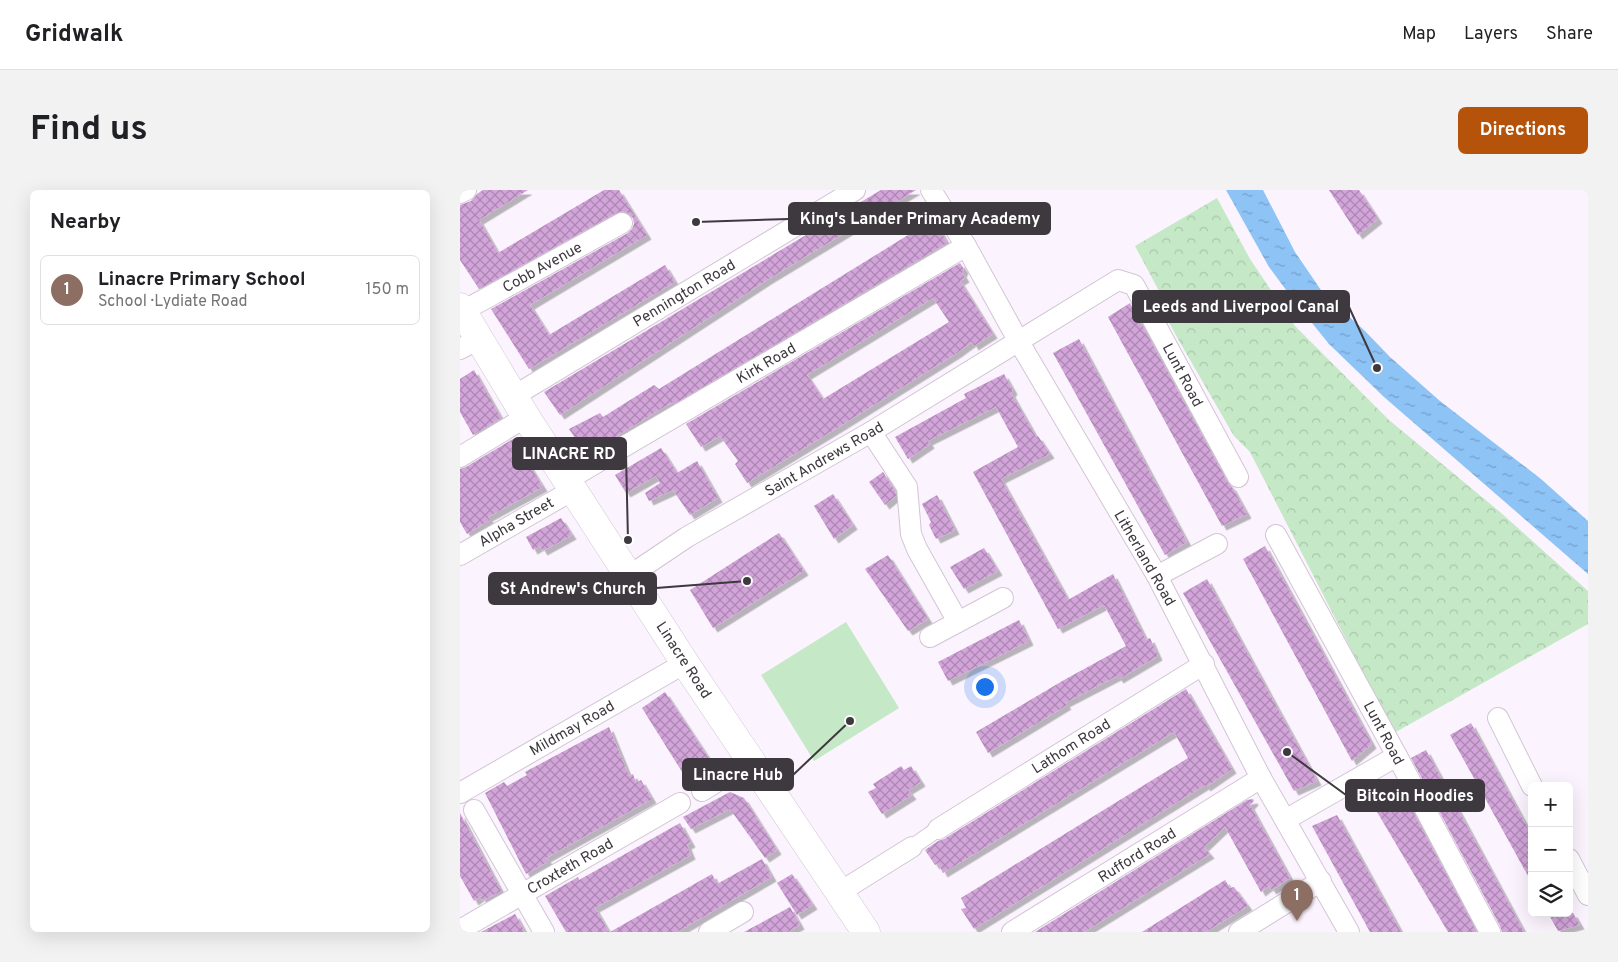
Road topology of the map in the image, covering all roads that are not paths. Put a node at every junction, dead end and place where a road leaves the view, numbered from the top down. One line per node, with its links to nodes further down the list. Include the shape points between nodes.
1 (466, 190): 4 (street)
2 (855, 190): 10 (street, Pennington Road)
3 (931, 190): 6 (street, Litherland Road)
4 (460, 193)
5 (622, 223): 7 (street, Cobb Avenue)
6 (966, 246): 8 (street, Litherland Road); 14 (street, Kirk Road)
7 (461, 309): 9 (main road, Linacre Road)
8 (1019, 342): 11 (street, Saint Andrews Road); 13 (street, Lunt Road, via 1118,280 1134,285); 19 (street, Litherland Road)
9 (469, 344): 10 (main road, Linacre Road)
10 (520, 407): 12 (street, Pennington Road); 14 (main road, Linacre Road)
11 (872, 432): 18 (street, Saint Andrews Road, via 687,537); 21 (street, via 907,487 911,534)
12 (460, 457)
13 (1238, 477)
14 (570, 485): 17 (street, Alpha Street); 18 (main road, Linacre Road)
15 (1276, 535): 26 (street, Lunt Road)
16 (1217, 544): 19 (street)
17 (460, 555)
18 (629, 576): 23 (main road, Linacre Road)
19 (1156, 576): 24 (street, Litherland Road)
20 (1003, 598): 21 (street)
21 (958, 622): 22 (street)
22 (930, 637)
23 (685, 663): 27 (main road, Linacre Road); 31 (street, Mildmay Road)
24 (1204, 664): 28 (street, Litherland Road); 35 (street, Lathom Road)
25 (1498, 718): 29 (street)
26 (1397, 756): 34 (street); 50 (street, Lunt Road)
27 (751, 760): 30 (street); 39 (main road, Linacre Road)
28 (1261, 778): 34 (street, Litherland Road); 47 (street, Rufford Road)
29 (1530, 782)
30 (702, 791): 32 (street)
31 (462, 792): 33 (street)
32 (680, 803): 40 (street, Croxteth Road)
33 (474, 810): 40 (street)
34 (1285, 820): 38 (street, Litherland Road)
35 (938, 829): 36 (street)
36 (912, 847): 39 (street)
37 (1573, 866): 41 (street)
38 (1321, 881): 48 (street); 49 (street, Litherland Road)
39 (840, 892): 46 (main road, Linacre Road)
40 (523, 893): 43 (street, Croxteth Road); 44 (street)
41 (1588, 895)
42 (743, 912): 45 (street)
43 (460, 930)
44 (544, 932)
45 (708, 932)
46 (866, 932)
47 (1012, 932)
48 (1239, 932)
49 (1349, 932)
50 (1490, 932)

